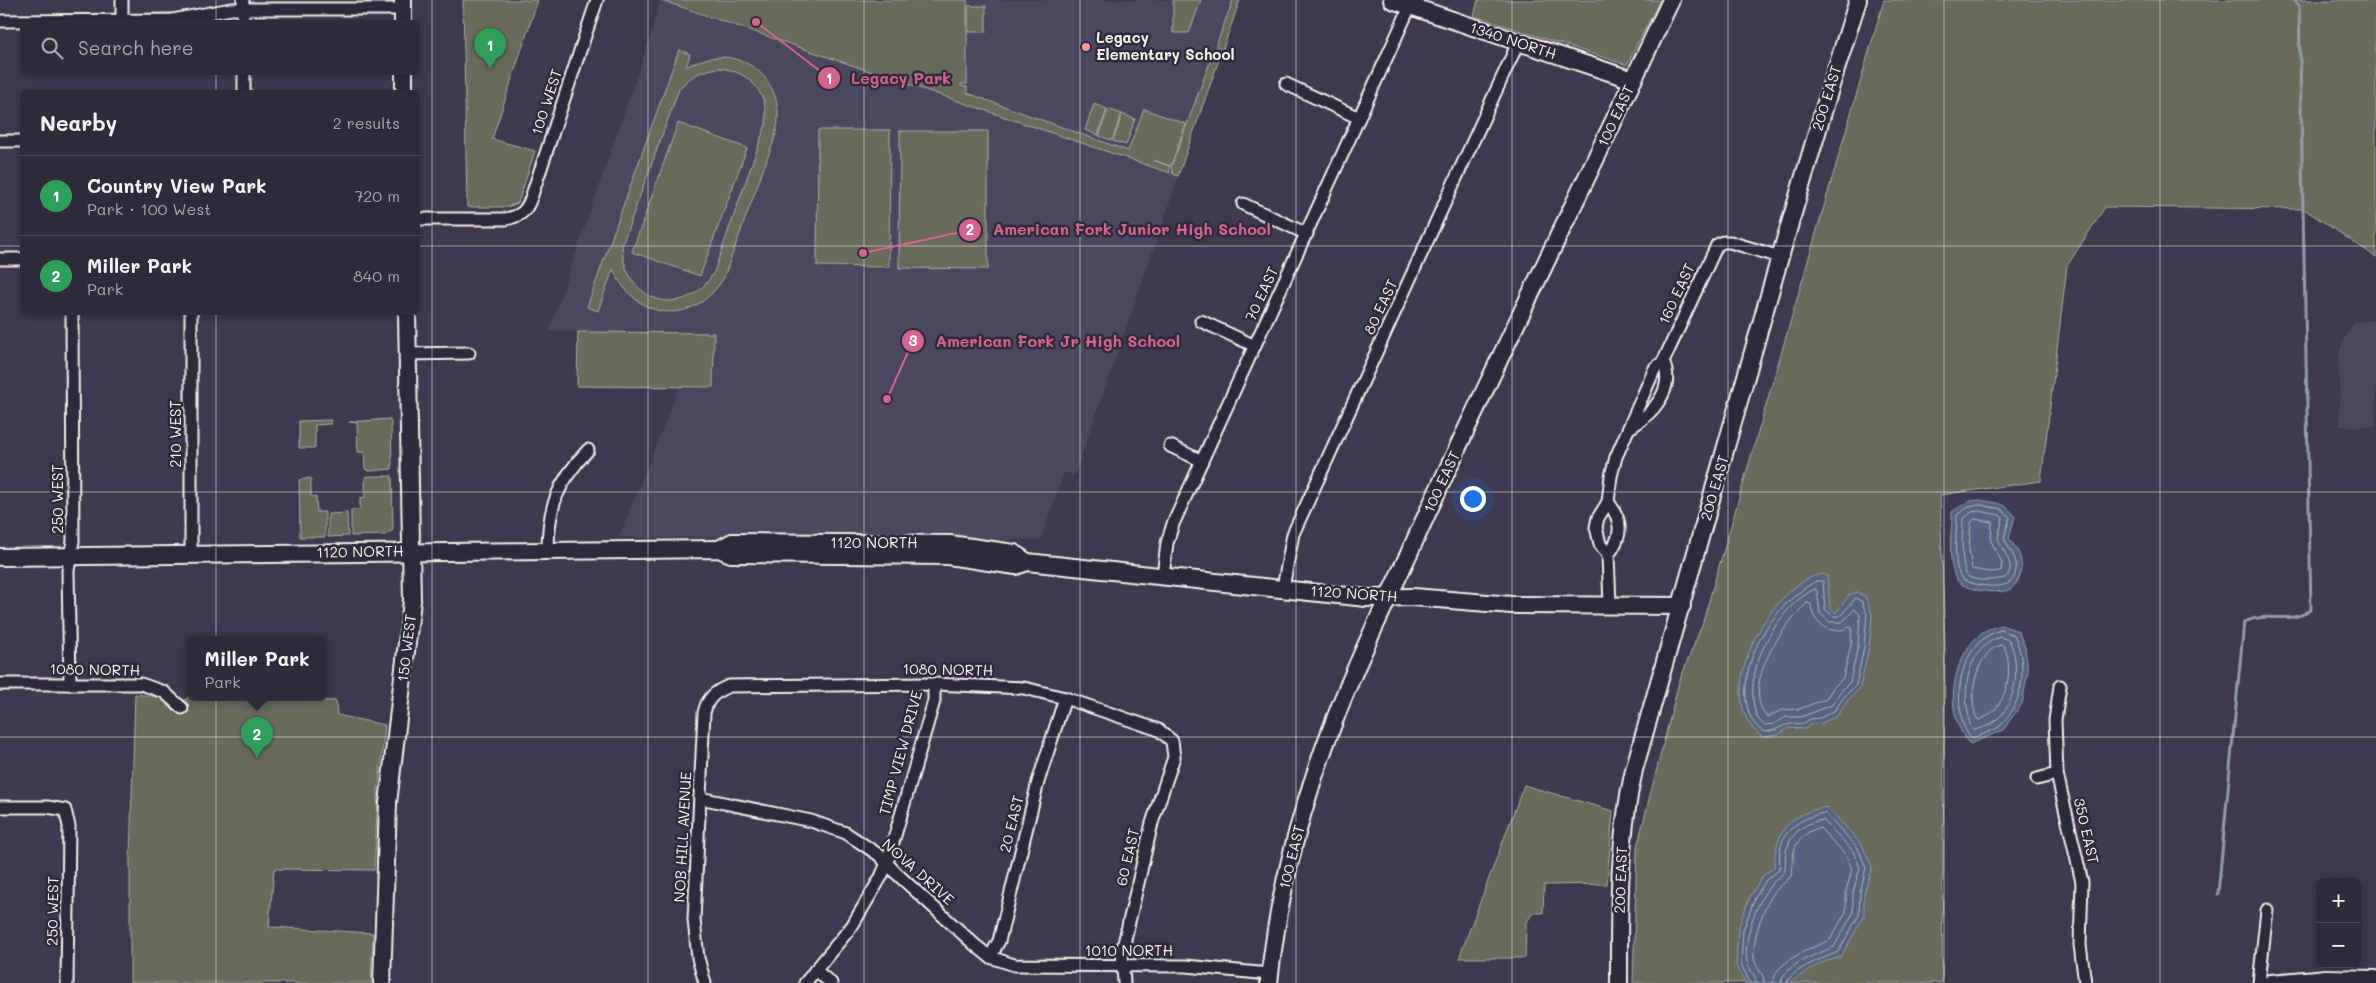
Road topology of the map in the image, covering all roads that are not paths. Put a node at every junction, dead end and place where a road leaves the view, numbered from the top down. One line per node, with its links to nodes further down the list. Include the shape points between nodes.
1 (122, 0): 9 (street)
2 (596, 0): 25 (street, 100 WEST, via 524,212 506,219)
3 (1392, 0): 7 (street, 1340 NORTH)
4 (1671, 0): 17 (street, 100 EAST)
5 (1858, 0): 27 (street, 200 EAST)
6 (243, 4): 8 (street); 10 (street); 11 (street)
7 (1412, 4): 14 (street, 1340 NORTH); 21 (street, 70 EAST)
8 (403, 10)
9 (122, 20)
10 (172, 20)
11 (243, 20)
12 (0, 21): 13 (street)
13 (20, 21)
14 (1518, 42): 17 (street, 1340 NORTH); 50 (street, 80 EAST, via 1294,534)
15 (244, 75): 19 (street)
16 (404, 75): 20 (street)
17 (1634, 80): 51 (street, 100 EAST)
18 (1286, 84): 21 (street)
19 (244, 90)
20 (404, 90)
21 (1359, 118): 26 (street, 70 EAST)
22 (0, 141): 23 (street)
23 (20, 141)
24 (1243, 204): 26 (street)
25 (420, 219)
26 (1307, 234): 34 (street, 70 EAST)
27 (1780, 257): 37 (street, 160 EAST, via 1738,244 1722,242 1717,245); 53 (street, 200 EAST)
28 (0, 259): 29 (street)
29 (20, 259)
30 (72, 315): 47 (street, 250 WEST)
31 (191, 315): 45 (street, 210 WEST)
32 (407, 315): 36 (street, 150 WEST)
33 (1201, 321): 34 (street)
34 (1255, 346): 41 (street, 70 EAST)
35 (469, 352): 36 (street)
36 (408, 354): 44 (street, 150 WEST)
37 (1663, 362): 38 (street, 160 EAST, via 1655,368); 38 (street, 160 EAST, via 1667,378 1661,398 1644,418)
38 (1631, 427): 42 (street, 160 EAST, via 1616,457)
39 (1170, 446): 41 (street)
40 (588, 450): 43 (street, via 569,470 555,498 548,524)
41 (1202, 461): 49 (street, 70 EAST, via 1170,533)
42 (1608, 502): 46 (street, 160 EAST, via 1596,527 1600,544); 46 (street, via 1621,528 1616,545)
43 (548, 550): 44 (street, 1120 NORTH); 49 (street, 1120 NORTH, via 719,549 732,542 950,544 1014,553 1027,562)
44 (410, 551): 45 (street, 1120 NORTH); 75 (street, 150 WEST, via 410,623 388,802)
45 (191, 555): 47 (street, 1120 NORTH)
46 (1608, 555): 52 (street, 160 EAST)
47 (71, 556): 48 (street, 1120 NORTH); 55 (street, 250 WEST, via 68,571)
48 (0, 557)
49 (1163, 576): 50 (street, 1120 NORTH)
50 (1283, 588): 51 (street, 1120 NORTH)
51 (1389, 598): 52 (street, 1120 NORTH, via 1512,605); 71 (street, 100 EAST, via 1345,693 1308,796 1285,882)
52 (1610, 605): 53 (street, 1120 NORTH)
53 (1682, 606): 80 (street, 200 EAST, via 1640,747 1624,820)
54 (0, 684): 55 (street, 1080 NORTH)
55 (70, 684): 60 (street, 1080 NORTH, via 141,684 164,692)
56 (934, 684): 58 (street, 1080 NORTH, via 742,685 729,686); 59 (street, 1080 NORTH, via 1024,688); 66 (street, TIMP VIEW DRIVE, via 934,701)
57 (2060, 686): 62 (street, 350 EAST, via 2055,720)
58 (714, 694): 64 (street, NOB HILL AVENUE, via 708,700 704,713)
59 (1065, 698): 61 (street, 1080 NORTH, via 1159,730); 68 (street, 20 EAST, via 1038,782 999,941)
60 (182, 708)
61 (1172, 741): 69 (street, 60 EAST, via 1174,757 1150,829 1122,952)
62 (2057, 774): 63 (street); 81 (street, 350 EAST, via 2082,882 2080,945)
63 (2036, 779)
64 (700, 798): 66 (street, NOVA DRIVE, via 832,826); 76 (street, NOB HILL AVENUE, via 694,920 698,958)
65 (0, 806): 74 (street, 250 WEST, via 66,810 69,826)
66 (887, 863): 68 (street, NOVA DRIVE); 70 (street, TIMP VIEW DRIVE, via 860,915)
67 (2268, 910): 82 (street)
68 (990, 957): 69 (street, 1010 NORTH, via 1014,965)
69 (1122, 966): 71 (street, 1010 NORTH, via 1186,966); 79 (street, 60 EAST)
70 (815, 970): 77 (street, TIMP VIEW DRIVE); 78 (street)
71 (1269, 978)
72 (2376, 978): 73 (street)
73 (2348, 980): 83 (street, via 2307,978)
74 (68, 983)
75 (382, 983)
76 (705, 983)
77 (805, 983)
78 (831, 983)
79 (1124, 983)
80 (1619, 983)
81 (2084, 983)
82 (2259, 983)
83 (2271, 983)

